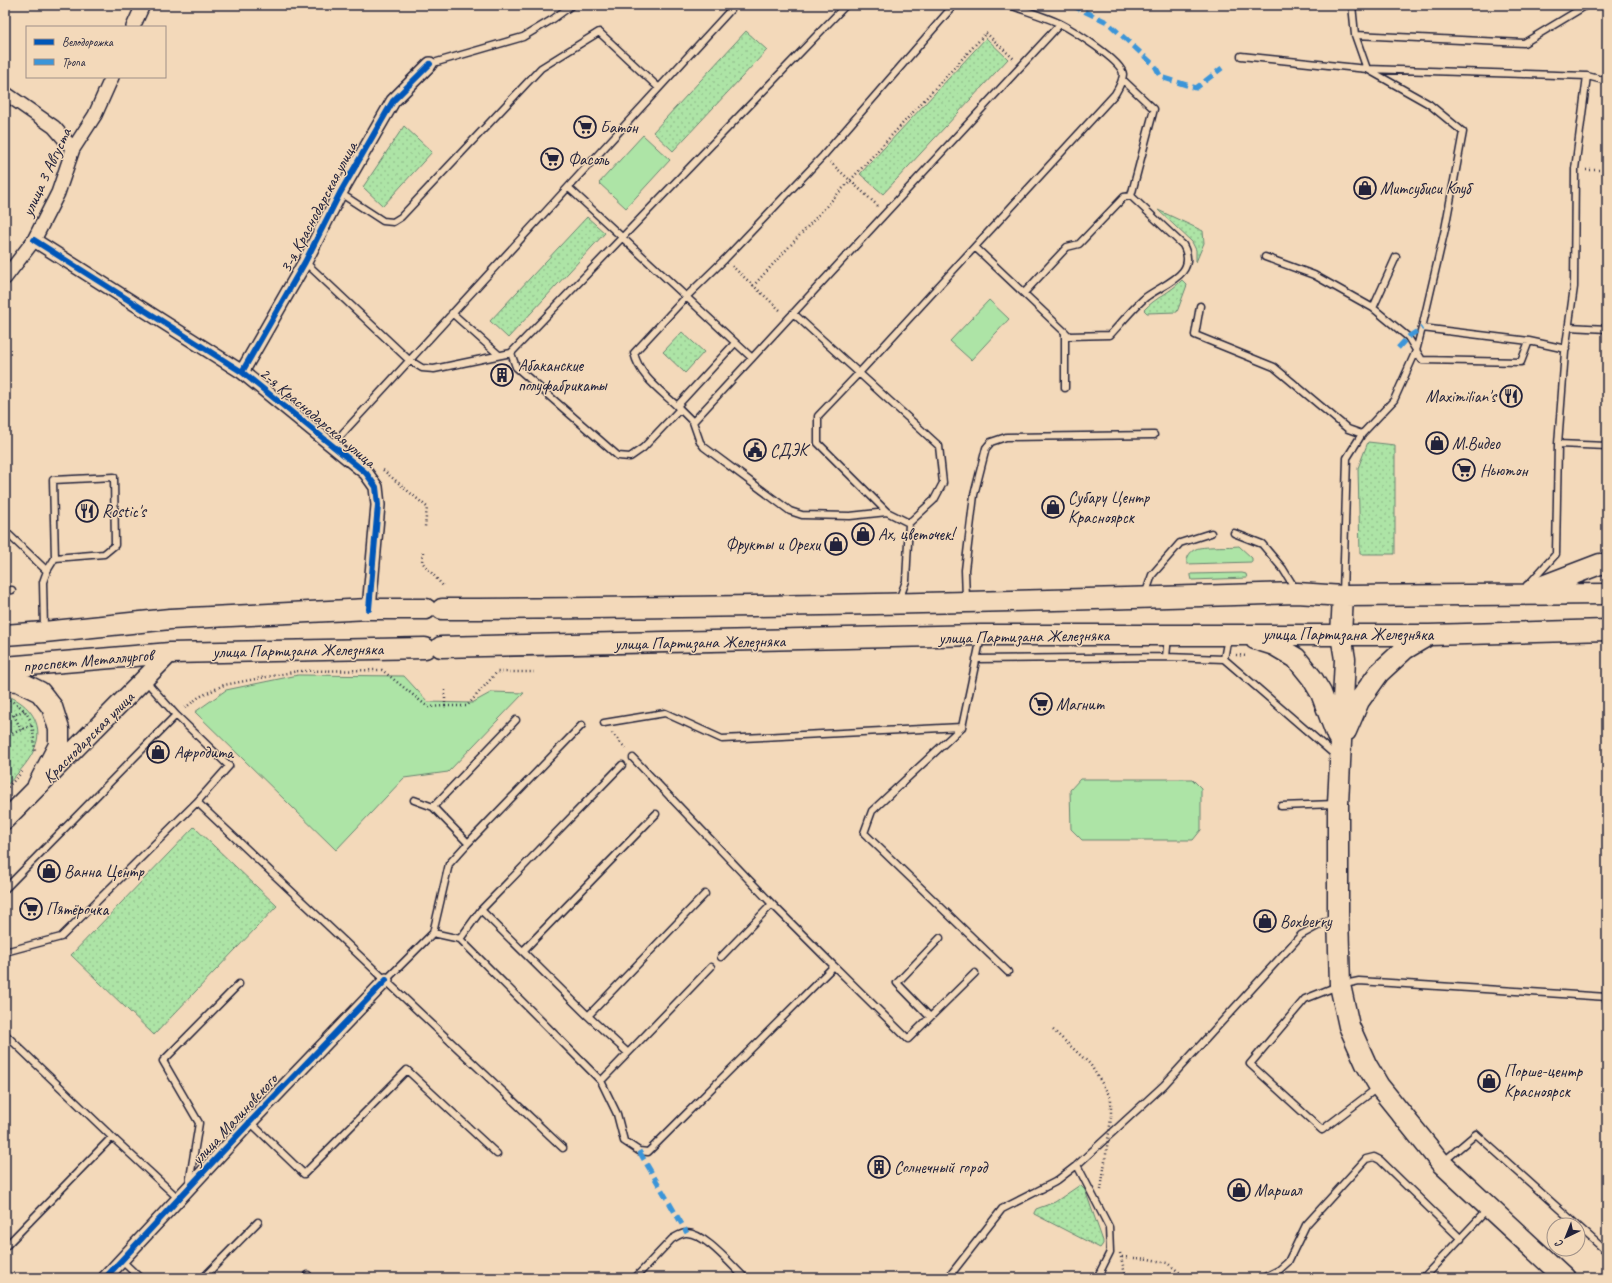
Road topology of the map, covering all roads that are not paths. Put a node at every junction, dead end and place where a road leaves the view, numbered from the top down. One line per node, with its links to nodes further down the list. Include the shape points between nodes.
1 (143, 5): 10 (street)
2 (572, 5): 13 (lane, via 523,37)
3 (735, 5): 19 (lane)
4 (846, 5): 25 (lane)
5 (954, 5): 33 (lane, via 823,156)
6 (1010, 5): 9 (lane)
7 (1352, 5): 11 (lane)
8 (1587, 5): 11 (lane, via 1524,43)
9 (1060, 24): 17 (lane, via 1101,50 1119,66 1123,74); 37 (lane)
10 (133, 26)
11 (1355, 35): 14 (lane)
12 (1241, 56): 14 (lane)
13 (430, 64): 23 (street, 3-я Краснодарская улица, via 393,101)
14 (1367, 69): 15 (lane); 39 (lane, via 1428,104 1463,132 1445,229)
15 (1587, 76): 18 (lane); 38 (lane, via 1575,169 1574,287)
16 (112, 78): 21 (street, улица 3 Августа, via 95,115)
17 (1122, 79): 24 (lane, via 1154,110); 27 (lane, via 1112,98)
18 (1607, 80)
19 (659, 88): 22 (lane); 23 (lane, via 600,32 541,68 402,217 393,222 383,221)
20 (5, 93): 21 (street, via 54,127)
21 (73, 149): 26 (street, улица 3 Августа, via 58,193)
22 (569, 188): 25 (lane); 36 (lane)
23 (340, 193): 30 (street, 3-я Краснодарская улица)
24 (1132, 196): 32 (lane, via 1124,197 1079,244 1067,247); 41 (lane, via 1183,245 1188,253 1188,265 1173,282 1146,297 1110,335 1069,336)
25 (623, 238): 33 (lane); 46 (lane)
26 (34, 240): 31 (street, улица 3 Августа); 50 (street, 2-я Краснодарская улица)
27 (975, 247): 32 (lane); 51 (lane)
28 (1265, 257): 35 (lane, via 1314,275)
29 (1396, 257): 35 (lane)
30 (305, 262): 49 (lane); 50 (street, 3-я Краснодарская улица)
31 (5, 278)
32 (1024, 293): 41 (lane)
33 (686, 297): 43 (lane); 53 (lane, via 634,353 643,375)
34 (1200, 306): 55 (lane, via 1194,335 1274,367 1348,430)
35 (1373, 308): 45 (lane, via 1408,337)
36 (452, 313): 47 (lane); 49 (lane)
37 (793, 313): 48 (lane); 51 (lane)
38 (1568, 327): 40 (lane); 44 (lane)
39 (1422, 328): 42 (lane); 45 (lane)
40 (1607, 329)
41 (1065, 332): 52 (lane)
42 (1528, 341): 44 (lane); 45 (lane, via 1521,362 1422,360)
43 (735, 343): 48 (lane); 53 (lane)
44 (1566, 348): 57 (lane)
45 (1416, 351): 55 (lane, via 1394,400)
46 (511, 353): 47 (lane); 53 (lane, via 516,367 618,456 630,457 639,451)
47 (499, 355): 49 (lane, via 434,369 422,368)
48 (752, 358): 54 (lane)
49 (409, 360): 58 (lane)
50 (242, 372): 58 (street, 2-я Краснодарская улица)
51 (859, 373): 60 (lane, via 818,416 818,443); 61 (lane, via 939,446 943,483 934,500)
52 (1065, 388)
53 (679, 407): 54 (lane)
54 (693, 422): 60 (lane, via 704,447 790,511 802,515 850,516)
55 (1362, 434): 71 (lane, via 1347,458)
56 (1154, 435): 73 (lane, via 1006,437 991,442 986,448 974,495 965,570)
57 (1558, 444): 59 (lane); 69 (lane, via 1556,554)
58 (332, 445): 75 (street, 2-я Краснодарская улица, via 366,473 376,487 378,505)
59 (1607, 446)
60 (888, 512): 61 (lane)
61 (909, 523): 74 (lane, via 906,581)
62 (5, 531): 67 (lane)
63 (1234, 533): 68 (lane, via 1262,544 1283,569)
64 (1211, 534): 72 (lane, via 1180,543 1152,575)
65 (55, 558): 65 (lane, via 104,554 115,545 114,477 53,480); 67 (lane)
66 (1607, 564): 69 (main road, via 1600,564)
67 (47, 571): 78 (lane, via 43,582)
68 (1297, 593): 71 (main road, улица Партизана Железняка); 72 (main road, улица Партизана Железняка)
69 (1520, 594): 70 (main road, улица Партизана Железняка); 71 (main road, улица Партизана Железняка)
70 (1607, 594)
71 (1343, 596): 82 (main road)
72 (1144, 598): 73 (main road, улица Партизана Железняка)
73 (966, 602): 74 (main road, улица Партизана Железняка)
74 (898, 603): 75 (main road, улица Партизана Железняка, via 636,609)
75 (369, 609): 76 (main road, улица Партизана Железняка)
76 (170, 620): 78 (main road, проспект Металлургов); 85 (main road)
77 (1607, 630): 83 (main road, улица Партизана Железняка)
78 (44, 632): 80 (main road, проспект Металлургов)
79 (1232, 634): 81 (main road, улица Партизана Железняка); 82 (main road, улица Партизана Железняка); 88 (lane); 97 (main road, via 1274,644 1296,658 1321,693)
80 (5, 635)
81 (1168, 635): 84 (main road, улица Партизана Железняка); 86 (lane)
82 (1341, 635): 83 (main road, улица Партизана Железняка); 97 (main road, via 1345,659)
83 (1429, 635): 97 (main road, via 1405,649 1379,673 1359,700)
84 (981, 636): 85 (main road, улица Партизана Железняка); 87 (lane)
85 (170, 653): 89 (main road, проспект Металлургов); 91 (main road, Краснодарская улица)
86 (1166, 657): 87 (lane); 88 (lane)
87 (976, 658): 96 (lane)
88 (1224, 659): 97 (lane)
89 (5, 667)
90 (5, 680): 100 (main road, via 18,681 40,692 52,707 59,729 58,745)
91 (145, 680): 92 (lane); 100 (main road, Краснодарская улица)
92 (176, 715): 102 (lane, via 229,766); 109 (lane)
93 (516, 720): 105 (lane)
94 (604, 723): 96 (lane, via 665,713 722,739)
95 (582, 725): 108 (lane)
96 (962, 727): 122 (lane, via 872,811 864,833)
97 (1340, 752): 103 (main road)
98 (634, 758): 111 (lane)
99 (622, 765): 112 (lane)
100 (38, 785): 107 (main road, Краснодарская улица)
101 (414, 800): 105 (lane)
102 (197, 802): 118 (lane, via 61,937); 124 (lane)
103 (1338, 804): 104 (lane); 113 (main road)
104 (1281, 806)
105 (433, 807): 108 (lane)
106 (656, 814): 117 (lane)
107 (5, 820)
108 (468, 843): 114 (lane, via 449,864)
109 (5, 889)
110 (705, 894): 128 (lane)
111 (772, 904): 119 (lane); 121 (lane)
112 (481, 910): 116 (lane); 117 (lane)
113 (1338, 915): 126 (main road); 139 (lane, via 1301,935 1164,1085)
114 (433, 933): 116 (lane); 124 (lane)
115 (940, 938): 129 (lane, via 897,983)
116 (460, 939): 132 (lane)
117 (523, 951): 128 (lane)
118 (5, 952)
119 (721, 957)
120 (711, 966): 131 (lane)
121 (834, 966): 129 (lane, via 908,1039); 132 (lane, via 648,1152 639,1151 624,1141 617,1114)
122 (1008, 972)
123 (975, 973): 129 (lane)
124 (386, 980): 134 (street, улица Малиновского); 136 (lane)
125 (239, 984): 140 (lane, via 164,1061 199,1123)
126 (1340, 985): 127 (lane, via 1359,981); 133 (main road, via 1349,1026); 133 (lane, via 1304,998 1250,1064 1322,1130)
127 (1607, 998)
128 (588, 1016): 131 (lane)
129 (930, 1017)
130 (5, 1034): 135 (lane)
131 (628, 1053): 132 (lane)
132 (601, 1081)
133 (1379, 1086): 138 (main road)
134 (250, 1122): 137 (lane, via 304,1174 407,1070); 140 (street, улица Малиновского)
135 (112, 1137): 140 (lane); 146 (lane)
136 (563, 1148)
137 (497, 1154)
138 (1441, 1163): 141 (main road); 142 (lane, via 1476,1134)
139 (1077, 1165): 154 (lane, via 1054,1182 1002,1210); 155 (lane, via 1109,1228 1110,1252)
140 (184, 1194): 148 (street, улица Малиновского)
141 (1489, 1208): 145 (lane); 158 (main road)
142 (1567, 1217)
143 (258, 1222): 151 (lane)
144 (1586, 1234): 147 (lane)
145 (1461, 1239): 156 (lane, via 1374,1157 1366,1159 1306,1224 1288,1262); 157 (lane)
146 (5, 1247)
147 (1607, 1252)
148 (122, 1260): 149 (street, улица Малиновского); 150 (lane)
149 (105, 1278)
150 (140, 1278)
151 (203, 1278)
152 (635, 1278): 153 (lane, via 672,1239 686,1233 698,1236 706,1242)
153 (745, 1278)
154 (948, 1278)
155 (1097, 1278)
156 (1263, 1278)
157 (1423, 1278)
158 (1565, 1278)

